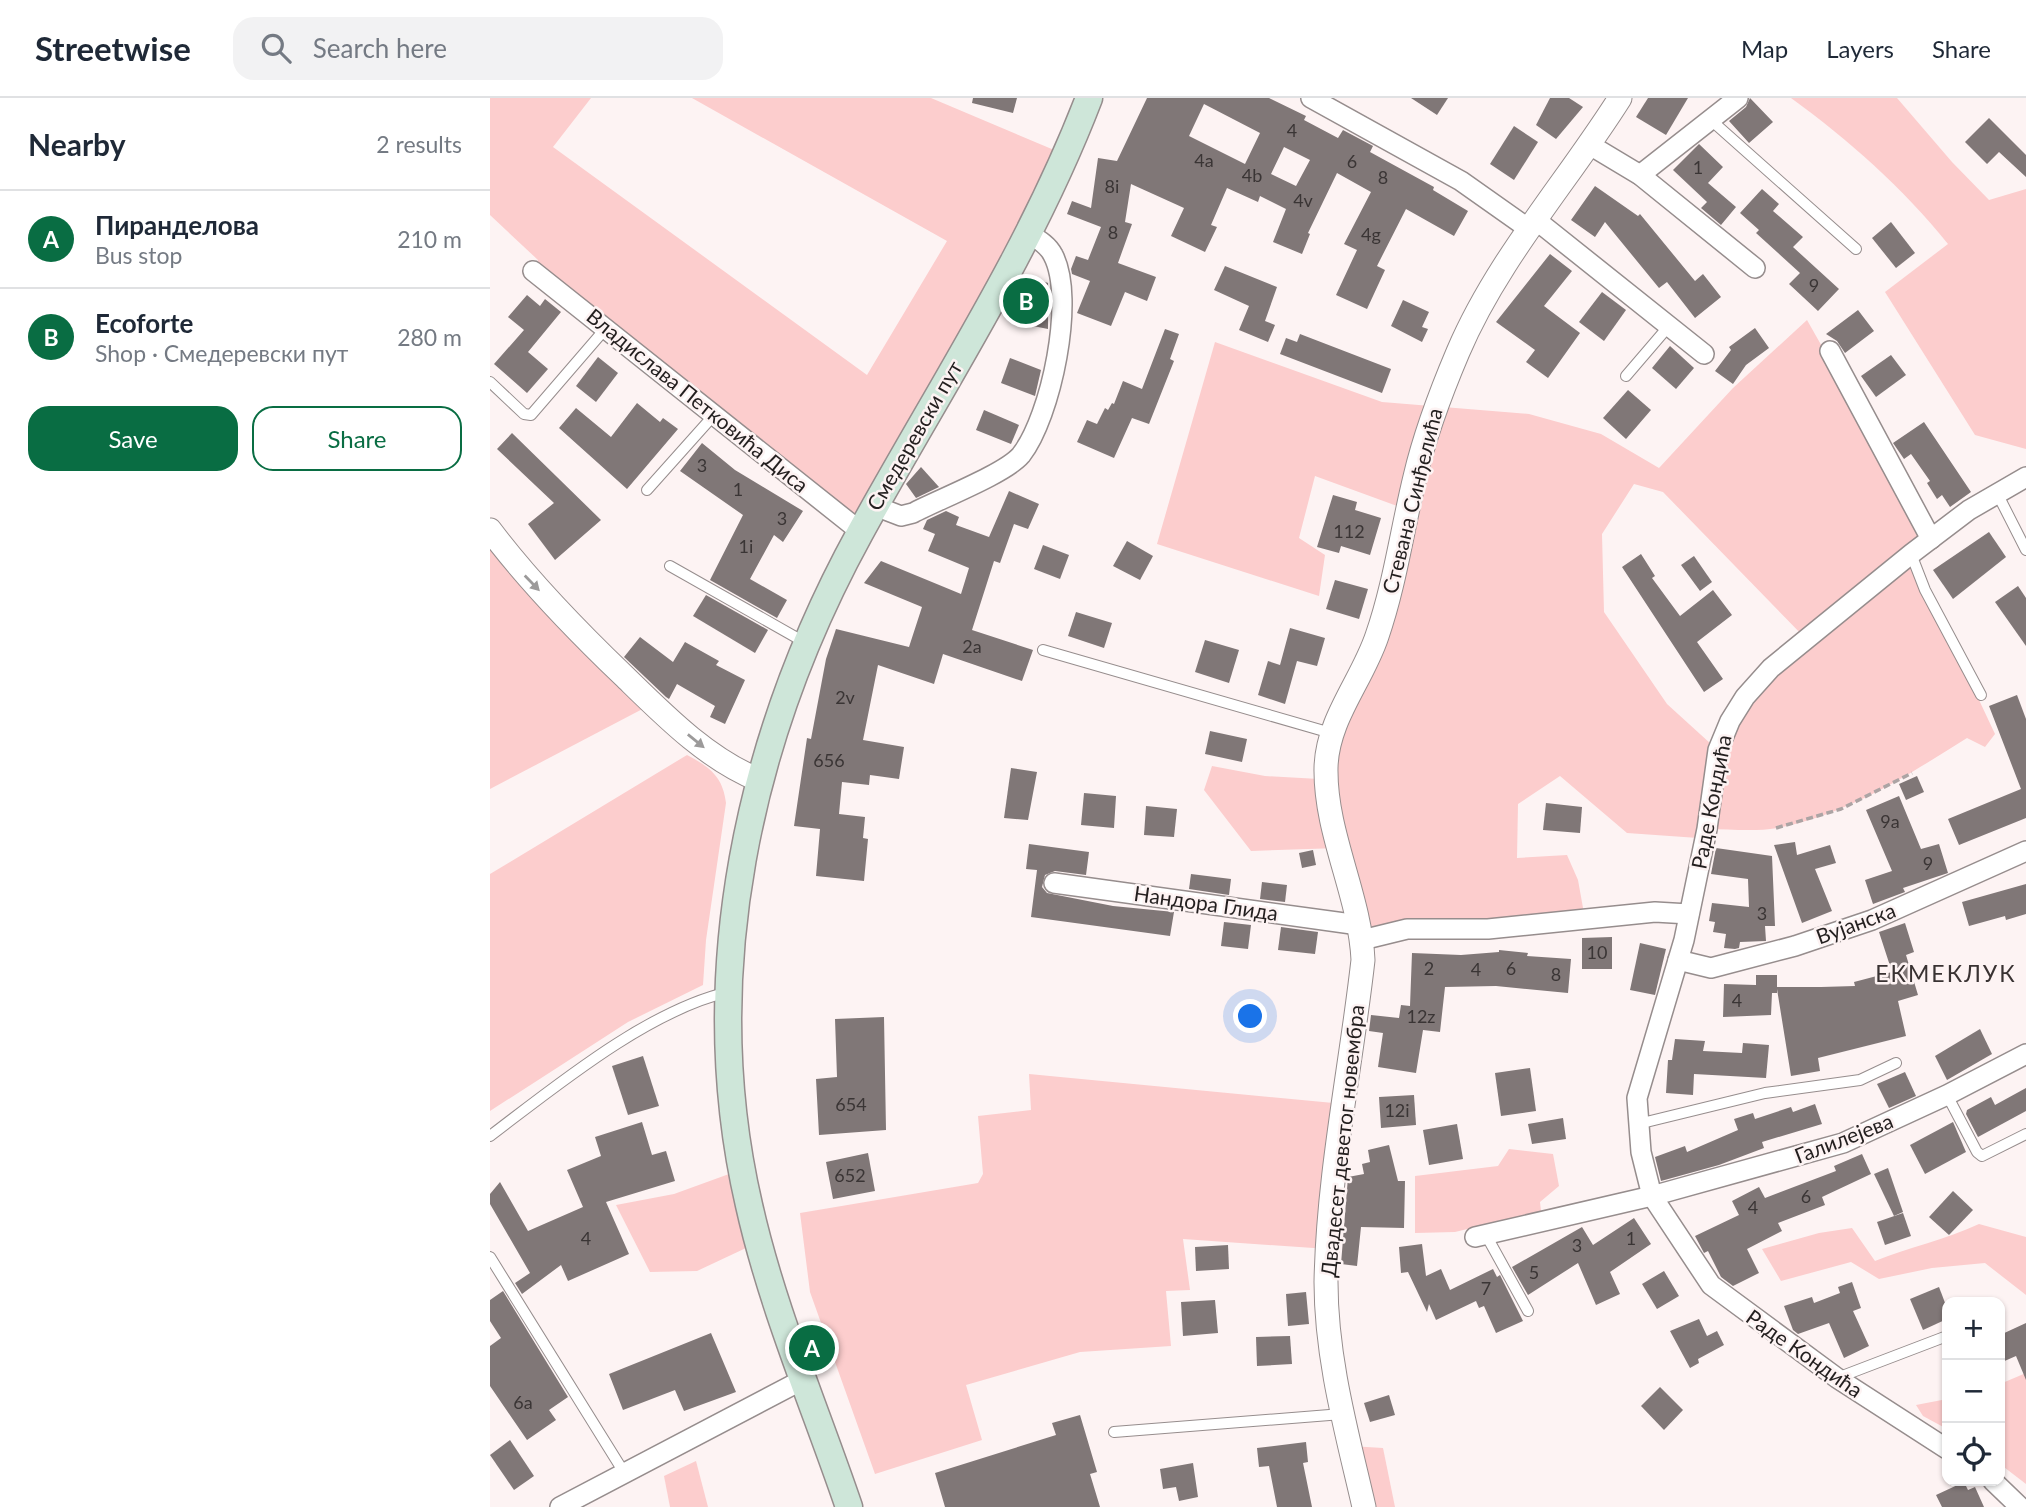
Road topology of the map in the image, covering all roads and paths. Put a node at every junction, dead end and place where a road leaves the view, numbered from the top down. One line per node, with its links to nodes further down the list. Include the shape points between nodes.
1 (1089, 98): 9 (main road, Смедеревски пут)
2 (1311, 98): 8 (street)
3 (1620, 98): 6 (street, Стевана Синђелића)
4 (1738, 98): 5 (street)
5 (1712, 121): 7 (street); 10 (lane)
6 (1590, 145): 7 (street); 8 (street, Стевана Синђелића)
7 (1640, 175): 11 (street)
8 (1533, 224): 13 (street); 33 (street, Стевана Синђелића, via 1477,315 1450,370 1421,451 1376,638)
9 (1029, 234): 23 (main road, Смедеревски пут); 23 (street, via 1052,253 1060,276 1056,363 1036,429 1019,457 913,513 901,516)
10 (1856, 249)
11 (1755, 268)
12 (533, 271): 14 (street, Владислава Петковића Диса)
13 (1668, 327): 16 (street); 17 (lane)
14 (606, 328): 18 (lane, via 531,415 524,414); 19 (street, Владислава Петковића Диса)
15 (1830, 351): 26 (street)
16 (1704, 354)
17 (1626, 376)
18 (490, 382)
19 (714, 415): 21 (lane); 25 (street, Владислава Петковића Диса)
20 (2026, 477): 22 (street, Раде Кондића)
21 (647, 490)
22 (1997, 494): 26 (street, Раде Кондића); 27 (lane)
23 (875, 506): 25 (main road, Смедеревски пут)
24 (490, 530): 35 (street, one-way to 35, via 524,574 652,704 723,763)
25 (861, 532): 30 (main road, Смедеревски пут)
26 (1931, 538): 28 (street, Раде Кондића)
27 (2026, 550)
28 (1911, 554): 32 (lane); 39 (street, Раде Кондића, via 1771,668 1730,721 1718,750)
29 (670, 566): 30 (lane)
30 (806, 643): 35 (main road, Смедеревски пут)
31 (1043, 650): 33 (lane)
32 (1981, 695)
33 (1332, 734): 40 (street, Стевана Синђелића, via 1326,769 1328,792)
34 (1912, 773): 36 (path, via 1841,809)
35 (759, 780): 42 (main road, Смедеревски пут, via 738,880)
36 (1776, 828)
37 (2026, 851): 41 (street, Вујанска, via 1872,919 1795,946 1711,968)
38 (1054, 883): 40 (street, Нандора Глида)
39 (1689, 914): 40 (street, via 1655,912 1488,929); 41 (street, Раде Кондића)
40 (1360, 932): 56 (street, Двадесет деветог новембра, via 1362,971 1326,1284)
41 (1678, 960): 46 (street, Раде Кондића, via 1642,1074)
42 (729, 992): 48 (lane, via 681,1007 593,1060); 55 (main road, Смедеревски пут, via 731,1081 745,1188)
43 (2026, 1054): 45 (street, Галилејева)
44 (1896, 1063): 46 (lane, via 1860,1080 1765,1093)
45 (1947, 1095): 47 (lane, via 1983,1156); 49 (street, Галилејева, via 1843,1143)
46 (1637, 1124): 49 (street, Раде Кондића)
47 (2026, 1134)
48 (490, 1136)
49 (1652, 1196): 50 (street, Галилејева); 54 (street, Раде Кондића, via 1720,1295)
50 (1480, 1236): 52 (lane)
51 (490, 1257): 59 (lane)
52 (1528, 1311)
53 (1942, 1338): 54 (lane)
54 (1837, 1378): 58 (street, Раде Кондића)
55 (804, 1379): 59 (street); 63 (main road, Смедеревски пут)
56 (1342, 1413): 57 (lane); 64 (street, Двадесет деветог новембра)
57 (1114, 1432)
58 (1942, 1446)
59 (625, 1474): 62 (street)
60 (1999, 1486): 61 (street)
61 (2021, 1504)
62 (560, 1507)
63 (849, 1507)
64 (1364, 1507)

